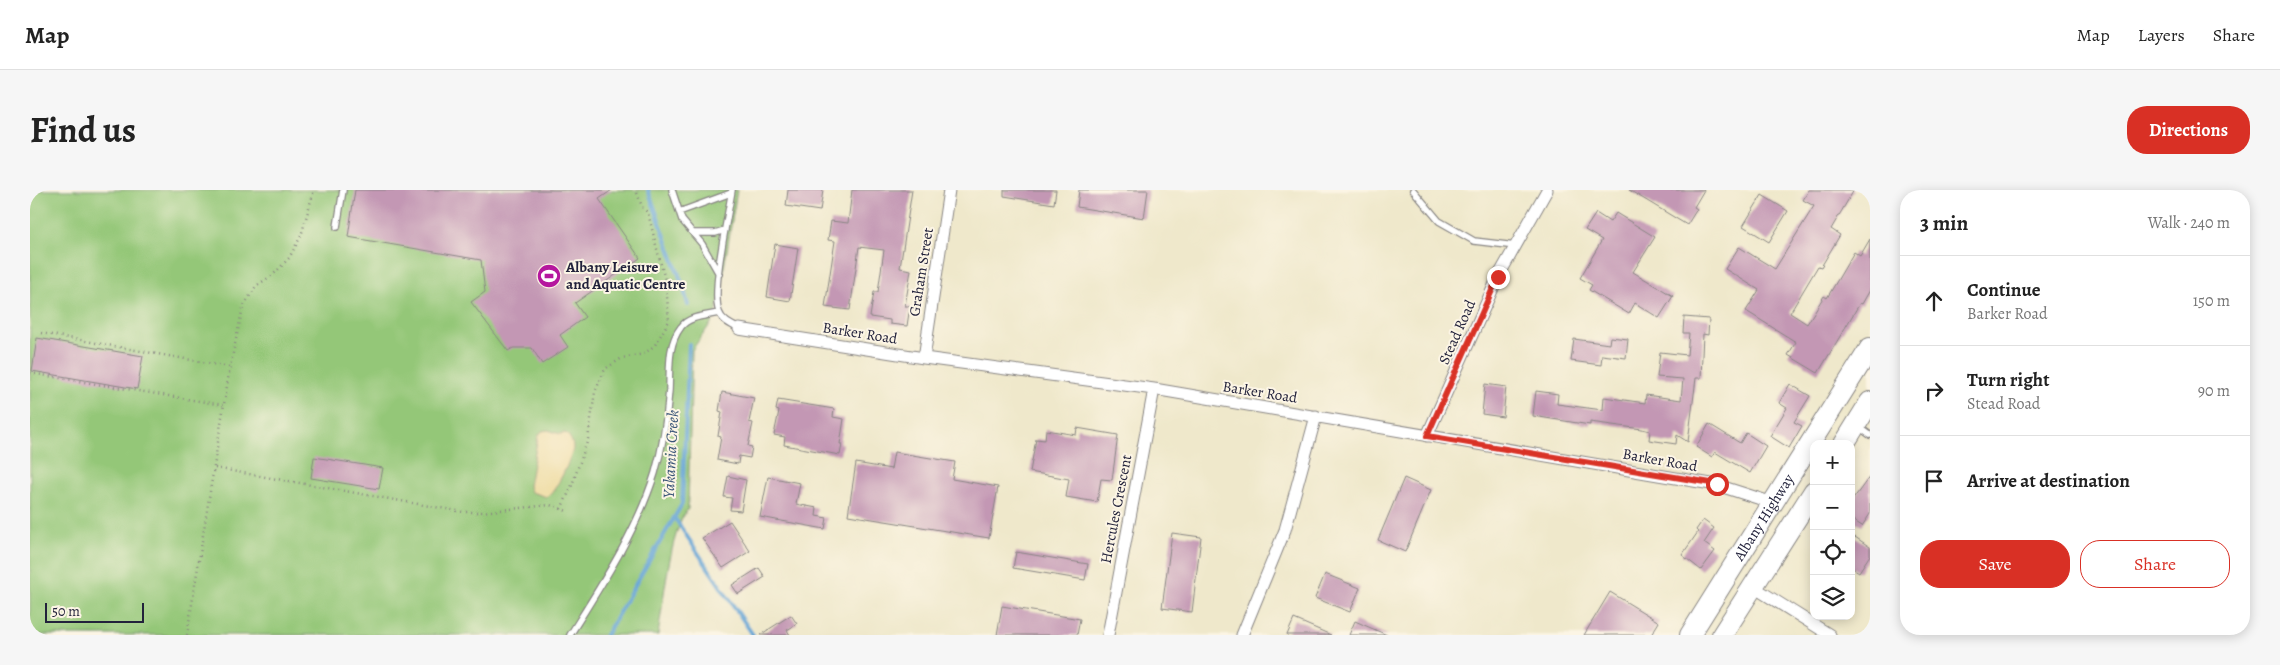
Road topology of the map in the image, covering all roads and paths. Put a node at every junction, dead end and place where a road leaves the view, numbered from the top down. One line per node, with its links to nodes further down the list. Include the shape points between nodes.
1 (314, 190): 20 (path, via 301,236 289,258 248,295)
2 (343, 190): 10 (lane)
3 (636, 190): 32 (path, via 648,214 666,284 669,321 655,346 644,354 622,358 605,369 595,392 588,439)
4 (672, 190): 9 (lane)
5 (949, 190): 19 (street, Graham Street)
6 (1413, 190): 13 (lane, via 1438,221 1474,241)
7 (1547, 190): 13 (street, Stead Road)
8 (731, 192): 9 (lane); 11 (lane)
9 (679, 212): 12 (lane)
10 (337, 227)
11 (725, 230): 12 (lane); 14 (lane)
12 (692, 233): 14 (lane)
13 (1516, 246): 27 (street, Stead Road, via 1498,277)
14 (719, 274): 15 (lane)
15 (719, 313): 16 (lane, via 728,324); 36 (lane, via 692,318 681,328 670,355 664,435 639,518)
16 (739, 329): 19 (street, Barker Road)
17 (41, 333): 20 (path)
18 (1870, 348): 31 (highway, Albany Highway)
19 (924, 358): 22 (street, Barker Road)
20 (230, 367): 24 (path)
21 (30, 373): 24 (path)
22 (1154, 390): 25 (street, Barker Road); 37 (street, Hercules Crescent)
23 (1870, 402): 26 (highway)
24 (224, 405): 29 (path)
25 (1316, 416): 27 (street, Barker Road); 38 (street, via 1285,530)
26 (1863, 430): 28 (highway)
27 (1427, 436): 31 (street, Barker Road, via 1717,484)
28 (1849, 440)
29 (215, 468): 32 (path, via 463,512 550,504); 35 (path)
30 (1810, 497): 34 (highway, Albany Highway)
31 (1773, 503): 39 (highway, Albany Highway)
32 (561, 509): 33 (path)
33 (567, 511)
34 (1752, 586): 40 (highway, Albany Highway); 41 (street)
35 (187, 635)
36 (570, 635)
37 (1108, 635)
38 (1242, 635)
39 (1690, 635)
40 (1722, 635)
41 (1830, 635)

